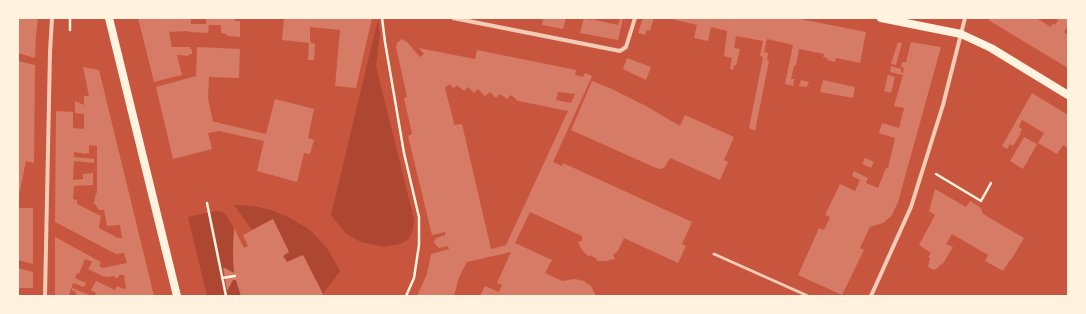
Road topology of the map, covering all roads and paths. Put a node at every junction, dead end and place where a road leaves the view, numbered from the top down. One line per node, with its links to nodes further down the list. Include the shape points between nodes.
1 (52, 18): 18 (street)
2 (70, 18): 9 (path)
3 (109, 18): 19 (main road)
4 (382, 18): 21 (path, via 403,146 419,217 419,245 414,278)
5 (453, 18): 6 (street, via 620,51 626,47)
6 (635, 18)
7 (881, 18): 10 (main road)
8 (965, 18): 10 (street)
9 (70, 30)
10 (961, 34): 11 (main road, via 991,48); 23 (street, via 911,208)
11 (1068, 95)
12 (936, 174): 13 (path, via 981,201)
13 (991, 183)
14 (207, 203): 17 (path)
15 (714, 254): 22 (lane)
16 (235, 276): 17 (path)
17 (222, 278): 20 (path)
18 (45, 296)
19 (176, 296)
20 (226, 296)
21 (406, 296)
22 (808, 296)
23 (871, 296)

